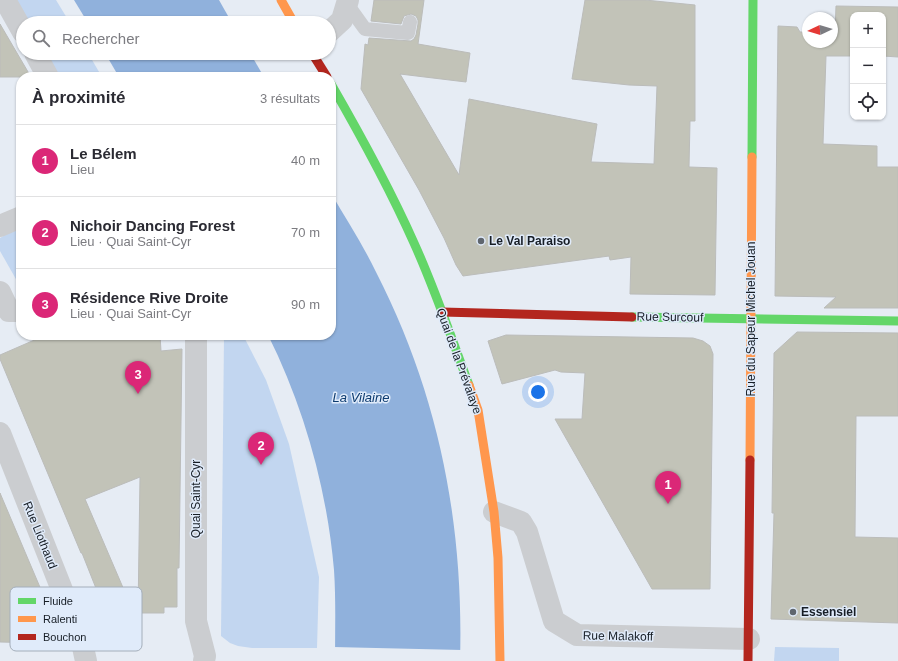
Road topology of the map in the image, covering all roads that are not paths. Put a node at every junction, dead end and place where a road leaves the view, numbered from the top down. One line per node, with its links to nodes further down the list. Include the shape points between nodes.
1 (5, 0): 6 (street)
2 (281, 0): 5 (street)
3 (753, 0): 19 (street, Rue du Sapeur Michel Jouan)
4 (348, 2): 7 (lane, via 366,29 408,33); 8 (street, via 342,20)
5 (290, 16)
6 (16, 20)
7 (410, 22)
8 (336, 26)
9 (39, 60): 11 (street)
10 (316, 60): 12 (street)
11 (45, 72)
12 (324, 72)
13 (336, 93): 18 (street, Quai de la Prévalaye, via 363,140 414,243)
14 (16, 219): 15 (street)
15 (0, 226)
16 (0, 292): 17 (street, via 9,311)
17 (16, 311)
18 (442, 312): 19 (street, Rue Surcouf); 23 (street, Quai de la Prévalaye, via 478,410)
19 (751, 319): 20 (street, Rue Surcouf); 25 (street, Rue du Sapeur Michel Jouan)
20 (898, 321)
21 (196, 340): 28 (street, Quai Saint-Cyr, via 196,622)
22 (0, 433): 24 (street, Rue Liothaud)
23 (494, 512): 25 (street, Rue Malakoff, via 520,522 527,532 554,621 577,635); 29 (street, Quai de la Prévalaye, via 498,558)
24 (61, 587)
25 (748, 639): 30 (street)
26 (84, 651): 27 (street, Rue Liothaud)
27 (86, 661)
28 (204, 661)
29 (500, 661)
30 (748, 661)

